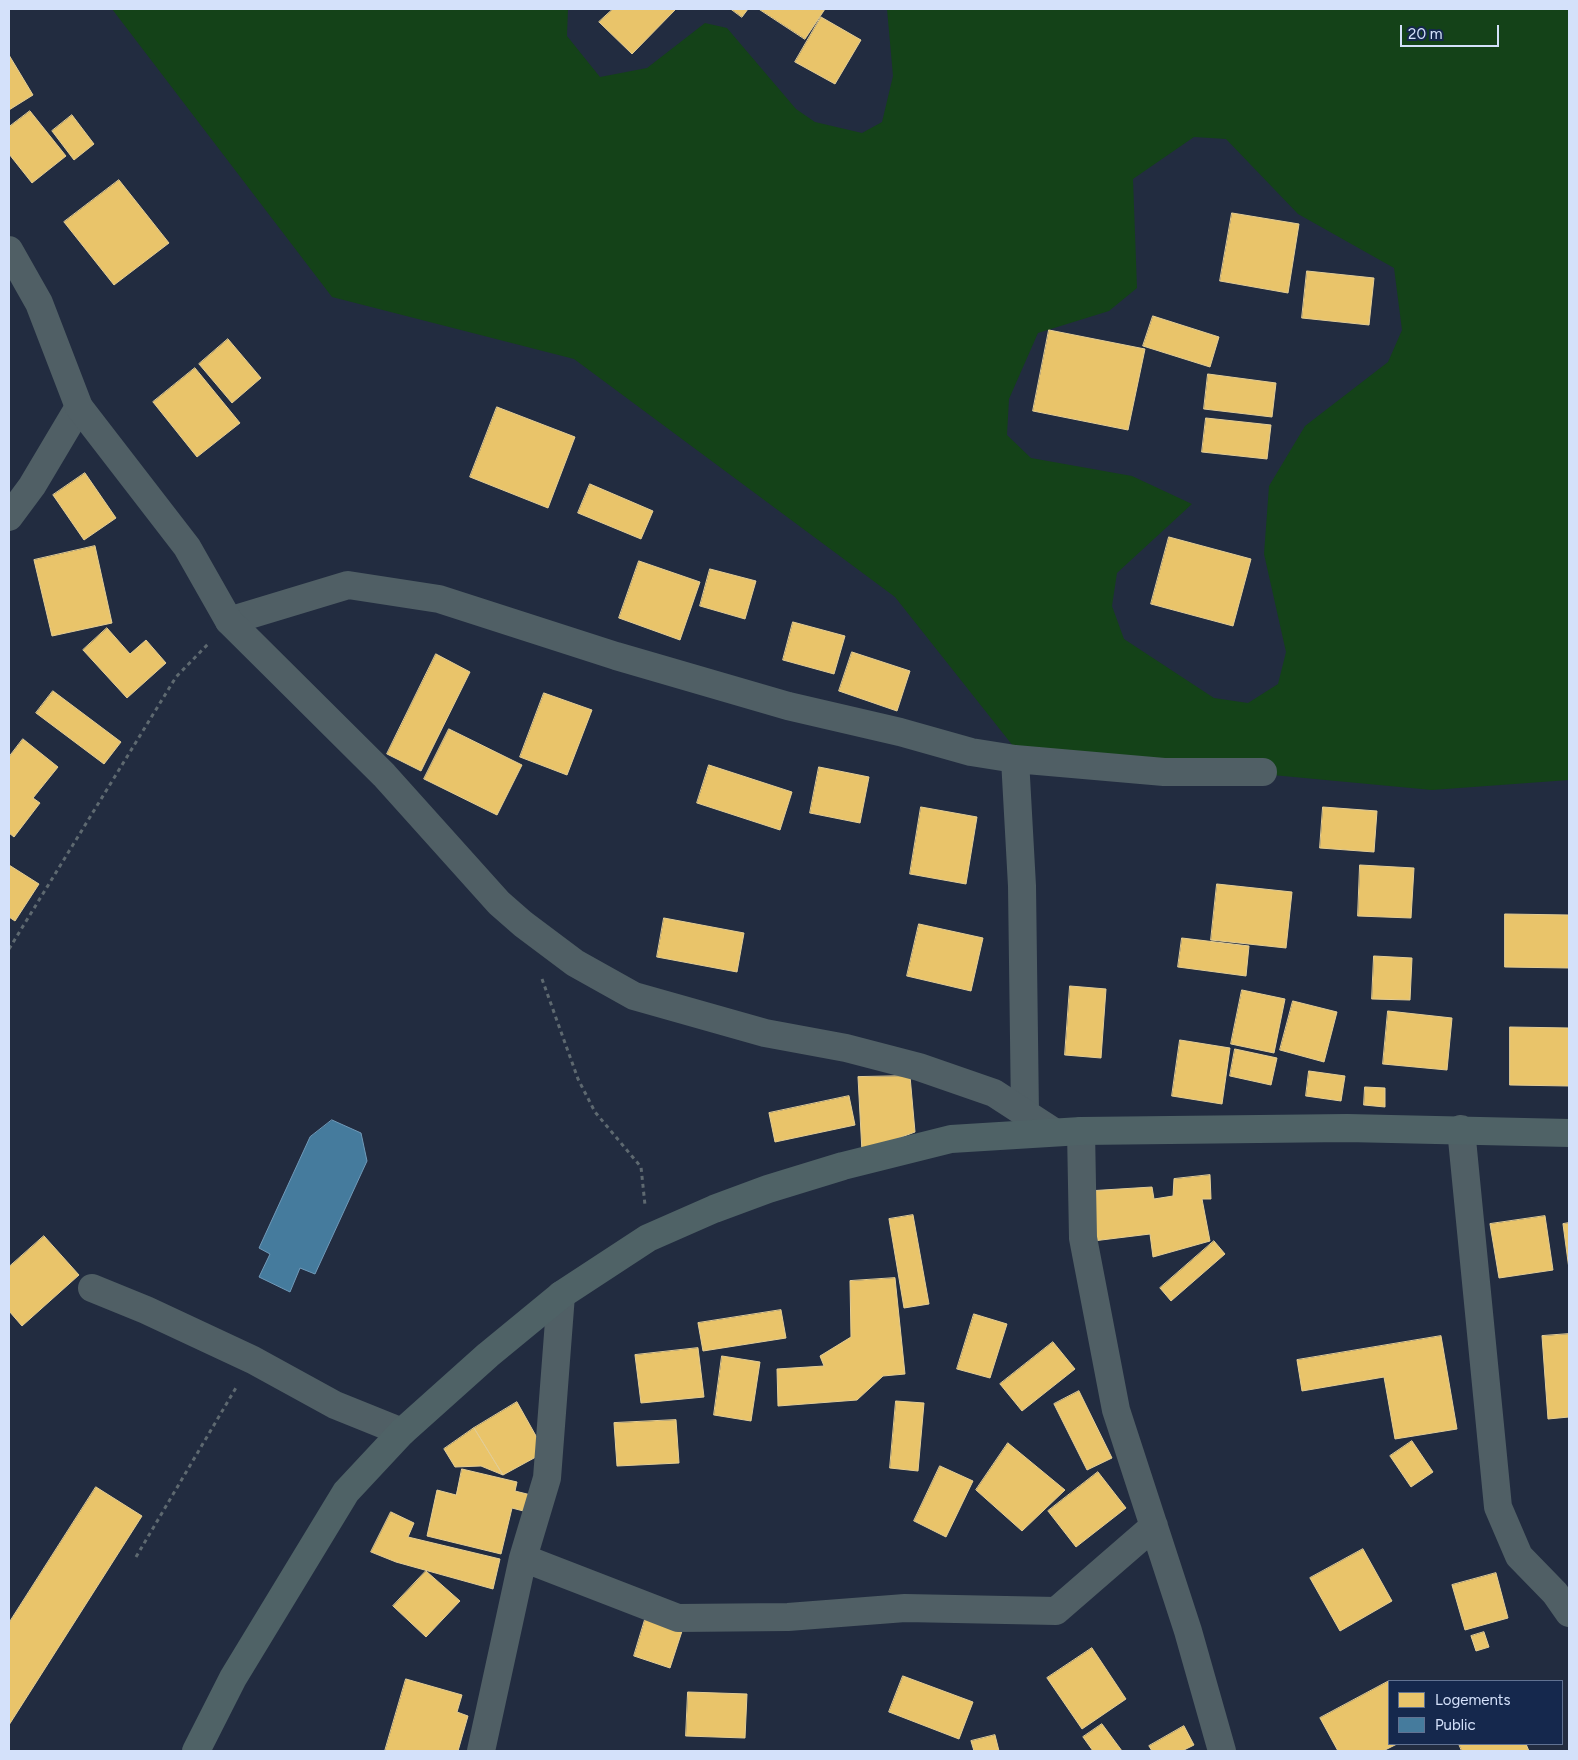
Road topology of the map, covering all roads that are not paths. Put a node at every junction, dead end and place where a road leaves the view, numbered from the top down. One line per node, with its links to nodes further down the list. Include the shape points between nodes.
1 (9, 250): 2 (street, via 39,302)
2 (79, 407): 3 (street, via 32,486); 4 (street, via 187,547)
3 (9, 517)
4 (229, 622): 5 (street, via 348,586 439,599 616,656 788,706 971,752); 7 (street, via 384,776 499,903 575,963 634,996 765,1033 919,1066 994,1093)
5 (1015, 759): 6 (street, via 1164,772); 7 (street, via 1022,886)
6 (1263, 772)
7 (1025, 1114): 10 (street)
8 (1461, 1129): 9 (main road); 11 (main road); 17 (street, via 1498,1508 1519,1556)
9 (1081, 1131): 10 (main road); 15 (street, via 1083,1238 1116,1410)
10 (1054, 1132): 13 (main road, via 952,1139 852,1164 714,1209 648,1238)
11 (1569, 1133)
12 (92, 1288): 14 (street, via 253,1360 335,1405)
13 (561, 1295): 14 (main road); 16 (street, via 547,1478)
14 (402, 1432): 18 (main road, via 346,1492 233,1678)
15 (1154, 1526): 16 (street, via 1056,1611 905,1608 788,1617 678,1618); 20 (street)
16 (523, 1558): 19 (street)
17 (1569, 1612)
18 (196, 1751)
19 (482, 1751)
20 (1222, 1751)

